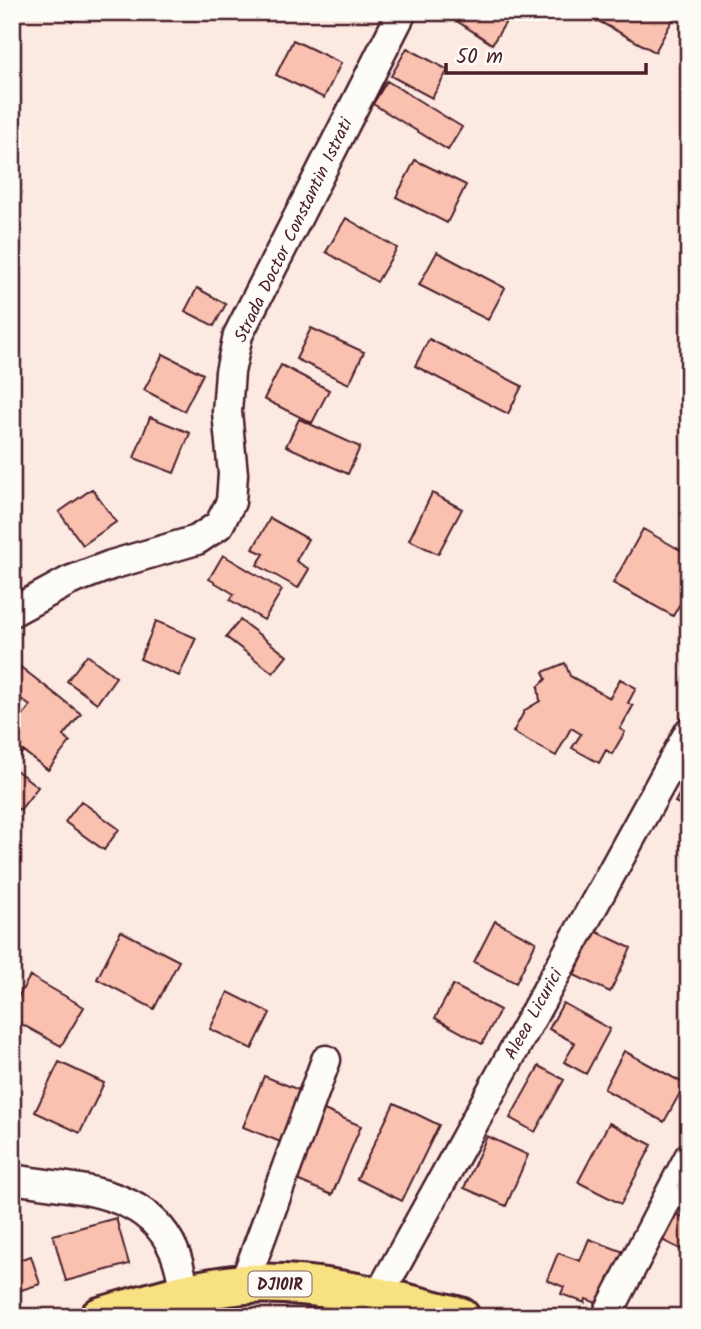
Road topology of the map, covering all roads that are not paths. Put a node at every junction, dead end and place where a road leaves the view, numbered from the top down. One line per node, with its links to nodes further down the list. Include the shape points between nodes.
1 (402, 12): 2 (street, Strada Doctor Constantin Istrati, via 239,335 227,412 231,502 219,525 197,540 69,581)
2 (12, 612)
3 (689, 732): 9 (street, Aleea Licurici)
4 (326, 1060): 7 (street)
5 (689, 1157): 12 (street)
6 (12, 1179): 8 (street, via 113,1196 144,1210 174,1250)
7 (244, 1284): 8 (main road, DJ101R); 9 (main road, DJ101R, via 331,1288)
8 (185, 1293): 10 (main road, DJ101R)
9 (378, 1297): 11 (main road, DJ101R)
10 (100, 1317)
11 (460, 1317)
12 (606, 1317)

